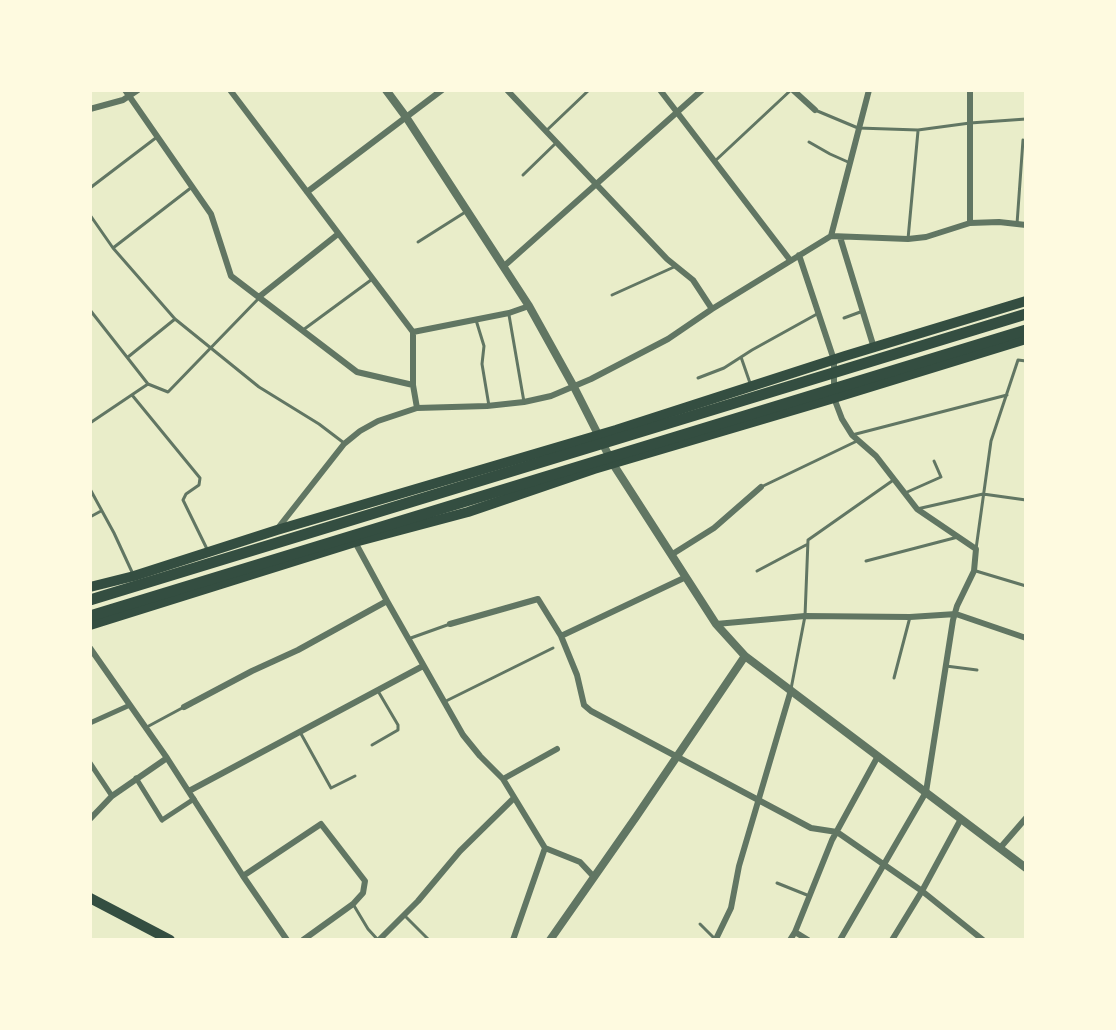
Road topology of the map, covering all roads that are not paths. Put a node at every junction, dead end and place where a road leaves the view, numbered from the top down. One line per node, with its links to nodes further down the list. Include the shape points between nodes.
1 (138, 90): 12 (street)
2 (230, 90): 32 (street)
3 (386, 90): 16 (street)
4 (442, 90): 16 (street)
5 (589, 90): 21 (lane)
6 (660, 90): 15 (street)
7 (702, 90): 15 (street)
8 (792, 90): 14 (street); 26 (lane)
9 (869, 90): 19 (street)
10 (970, 90): 18 (street)
11 (508, 91): 21 (street)
12 (126, 95): 13 (street); 22 (street)
13 (90, 109)
14 (815, 110): 19 (lane)
15 (677, 112): 26 (street); 29 (street)
16 (406, 117): 32 (street); 33 (street)
17 (1026, 119): 18 (lane)
18 (970, 123): 20 (lane); 35 (street)
19 (858, 128): 20 (lane); 27 (street)
20 (918, 130): 41 (lane)
21 (546, 131): 24 (street)
22 (157, 136): 30 (street); 31 (lane)
23 (1023, 140): 36 (lane)
24 (557, 142): 28 (lane); 29 (street)
25 (809, 142): 27 (lane)
26 (715, 161): 45 (street)
27 (849, 162): 39 (street)
28 (523, 175)
29 (597, 185): 46 (street); 47 (street)
30 (192, 187): 43 (lane); 50 (street, via 211,214 231,276)
31 (90, 188)
32 (307, 192): 38 (street)
33 (467, 211): 42 (lane); 47 (street)
34 (90, 215): 43 (lane)
35 (970, 223): 36 (street); 41 (street)
36 (1017, 224): 37 (street)
37 (1026, 225)
38 (338, 234): 48 (street); 50 (street)
39 (831, 236): 40 (street); 44 (street)
40 (840, 237): 41 (street); 55 (street)
41 (908, 239)
42 (418, 242)
43 (113, 248): 60 (lane)
44 (799, 255): 45 (street); 57 (street)
45 (790, 260): 53 (street)
46 (677, 266): 49 (lane); 53 (street)
47 (503, 267): 52 (street)
48 (372, 279): 62 (lane); 64 (street)
49 (612, 295)
50 (260, 296): 62 (street); 67 (lane)
51 (1026, 301): 66 (main road)
52 (529, 306): 56 (street); 76 (street)
53 (712, 309): 76 (street, via 668,339)
54 (90, 310): 68 (lane)
55 (863, 311): 59 (lane); 66 (street)
56 (509, 313): 61 (street); 80 (lane)
57 (819, 313): 69 (lane); 70 (street)
58 (1026, 314): 112 (highway)
59 (844, 318)
60 (175, 319): 67 (lane); 68 (lane)
61 (476, 320): 64 (street); 81 (lane, via 484,346)
62 (303, 330): 74 (street, via 357,372)
63 (1026, 330): 117 (highway)
64 (413, 332): 74 (street)
65 (1026, 339): 79 (main road)
66 (874, 348): 70 (main road)
67 (212, 349): 73 (lane, via 168,392); 86 (lane)
68 (127, 357): 73 (lane)
69 (741, 357): 72 (lane); 75 (lane)
70 (834, 360): 75 (main road); 79 (street)
71 (1026, 361): 78 (lane, via 1018,360)
72 (698, 378)
73 (148, 384): 77 (lane)
74 (413, 385): 82 (street)
75 (751, 386): 84 (main road)
76 (574, 387): 80 (street); 84 (street)
77 (132, 395): 83 (lane); 103 (lane, via 200,478 183,500)
78 (1007, 395): 85 (lane); 93 (lane, via 991,441)
79 (834, 398): 85 (street); 88 (main road)
80 (524, 402): 81 (street)
81 (489, 406): 82 (street)
82 (417, 408): 86 (street, via 378,421)
83 (90, 423)
84 (597, 435): 88 (street); 98 (main road)
85 (854, 438): 89 (street); 90 (lane)
86 (344, 444): 98 (street)
87 (934, 461): 92 (lane, via 941,477)
88 (613, 464): 100 (main road); 104 (street)
89 (895, 479): 92 (street); 101 (lane)
90 (761, 487): 104 (street, via 714,528)
91 (90, 489): 96 (lane)
92 (905, 493): 95 (street)
93 (983, 494): 94 (lane); 95 (lane); 102 (lane)
94 (1026, 500)
95 (917, 509): 99 (street)
96 (101, 511): 97 (lane); 108 (lane)
97 (90, 517)
98 (277, 530): 103 (main road)
99 (958, 537): 102 (street); 105 (lane)
100 (355, 542): 113 (street); 114 (main road)
101 (808, 544): 106 (lane); 116 (lane)
102 (976, 549): 107 (street)
103 (209, 552): 108 (main road)
104 (671, 555): 109 (street)
105 (866, 561)
106 (757, 571)
107 (974, 571): 110 (lane); 115 (street)
108 (134, 576): 111 (main road)
109 (686, 577): 120 (street); 122 (street)
110 (1026, 586)
111 (90, 587)
112 (90, 600)
113 (387, 601): 124 (street); 136 (street)
114 (130, 613): 117 (main road); 121 (main road)
115 (956, 614): 118 (street); 123 (street); 129 (street)
116 (805, 616): 118 (street); 120 (street); 132 (lane)
117 (90, 617)
118 (910, 617): 131 (lane)
119 (450, 624): 122 (street, via 538,599); 124 (lane)
120 (716, 624): 127 (street)
121 (90, 625)
122 (561, 636): 142 (street, via 584,705)
123 (1026, 638)
124 (408, 639): 128 (street)
125 (90, 648): 135 (street)
126 (553, 648): 134 (lane)
127 (745, 656): 132 (street); 142 (street)
128 (423, 666): 133 (street); 134 (street)
129 (946, 666): 130 (lane); 150 (street)
130 (977, 670)
131 (894, 678)
132 (791, 690): 143 (street); 154 (street)
133 (378, 691): 139 (street); 140 (lane, via 398,730)
134 (444, 702): 148 (street, via 463,735)
135 (130, 705): 137 (street); 138 (street)
136 (184, 707): 138 (lane)
137 (90, 723)
138 (145, 728): 144 (street)
139 (300, 732): 146 (lane, via 331,788); 149 (street)
140 (372, 745)
141 (557, 749): 148 (street)
142 (675, 756): 154 (street); 164 (street)
143 (878, 756): 150 (street); 158 (street)
144 (167, 758): 147 (street); 149 (street)
145 (90, 763): 151 (street)
146 (355, 776)
147 (136, 778): 151 (street); 153 (street, via 162,820)
148 (503, 779): 152 (street)
149 (189, 791): 153 (street)
150 (926, 792): 157 (street); 161 (street)
151 (112, 796): 156 (street)
152 (514, 798): 159 (street); 170 (street)
153 (194, 799): 163 (street)
154 (759, 801): 158 (street, via 811,828); 181 (street, via 731,908)
155 (1026, 818): 160 (street)
156 (90, 819)
157 (961, 819): 160 (street); 166 (street)
158 (837, 832): 161 (street); 167 (street)
159 (545, 848): 164 (street, via 580,862); 179 (street)
160 (1000, 848): 162 (street)
161 (884, 864): 166 (street); 184 (street)
162 (1026, 868)
163 (243, 876): 169 (street, via 321,824 365,881); 175 (street)
164 (594, 877): 180 (street)
165 (777, 883): 167 (lane)
166 (922, 891): 173 (street); 185 (street)
167 (810, 896): 172 (street)
168 (90, 898): 174 (main road)
169 (353, 904): 176 (street); 177 (lane)
170 (404, 915): 177 (street); 178 (lane)
171 (700, 924): 181 (lane)
172 (795, 932): 182 (street); 183 (street)
173 (980, 939)
174 (170, 940)
175 (287, 940)
176 (303, 940)
177 (379, 940)
178 (429, 940)
179 (513, 940)
180 (550, 940)
181 (716, 940)
182 (790, 940)
183 (808, 940)
184 (840, 940)
185 (892, 940)

